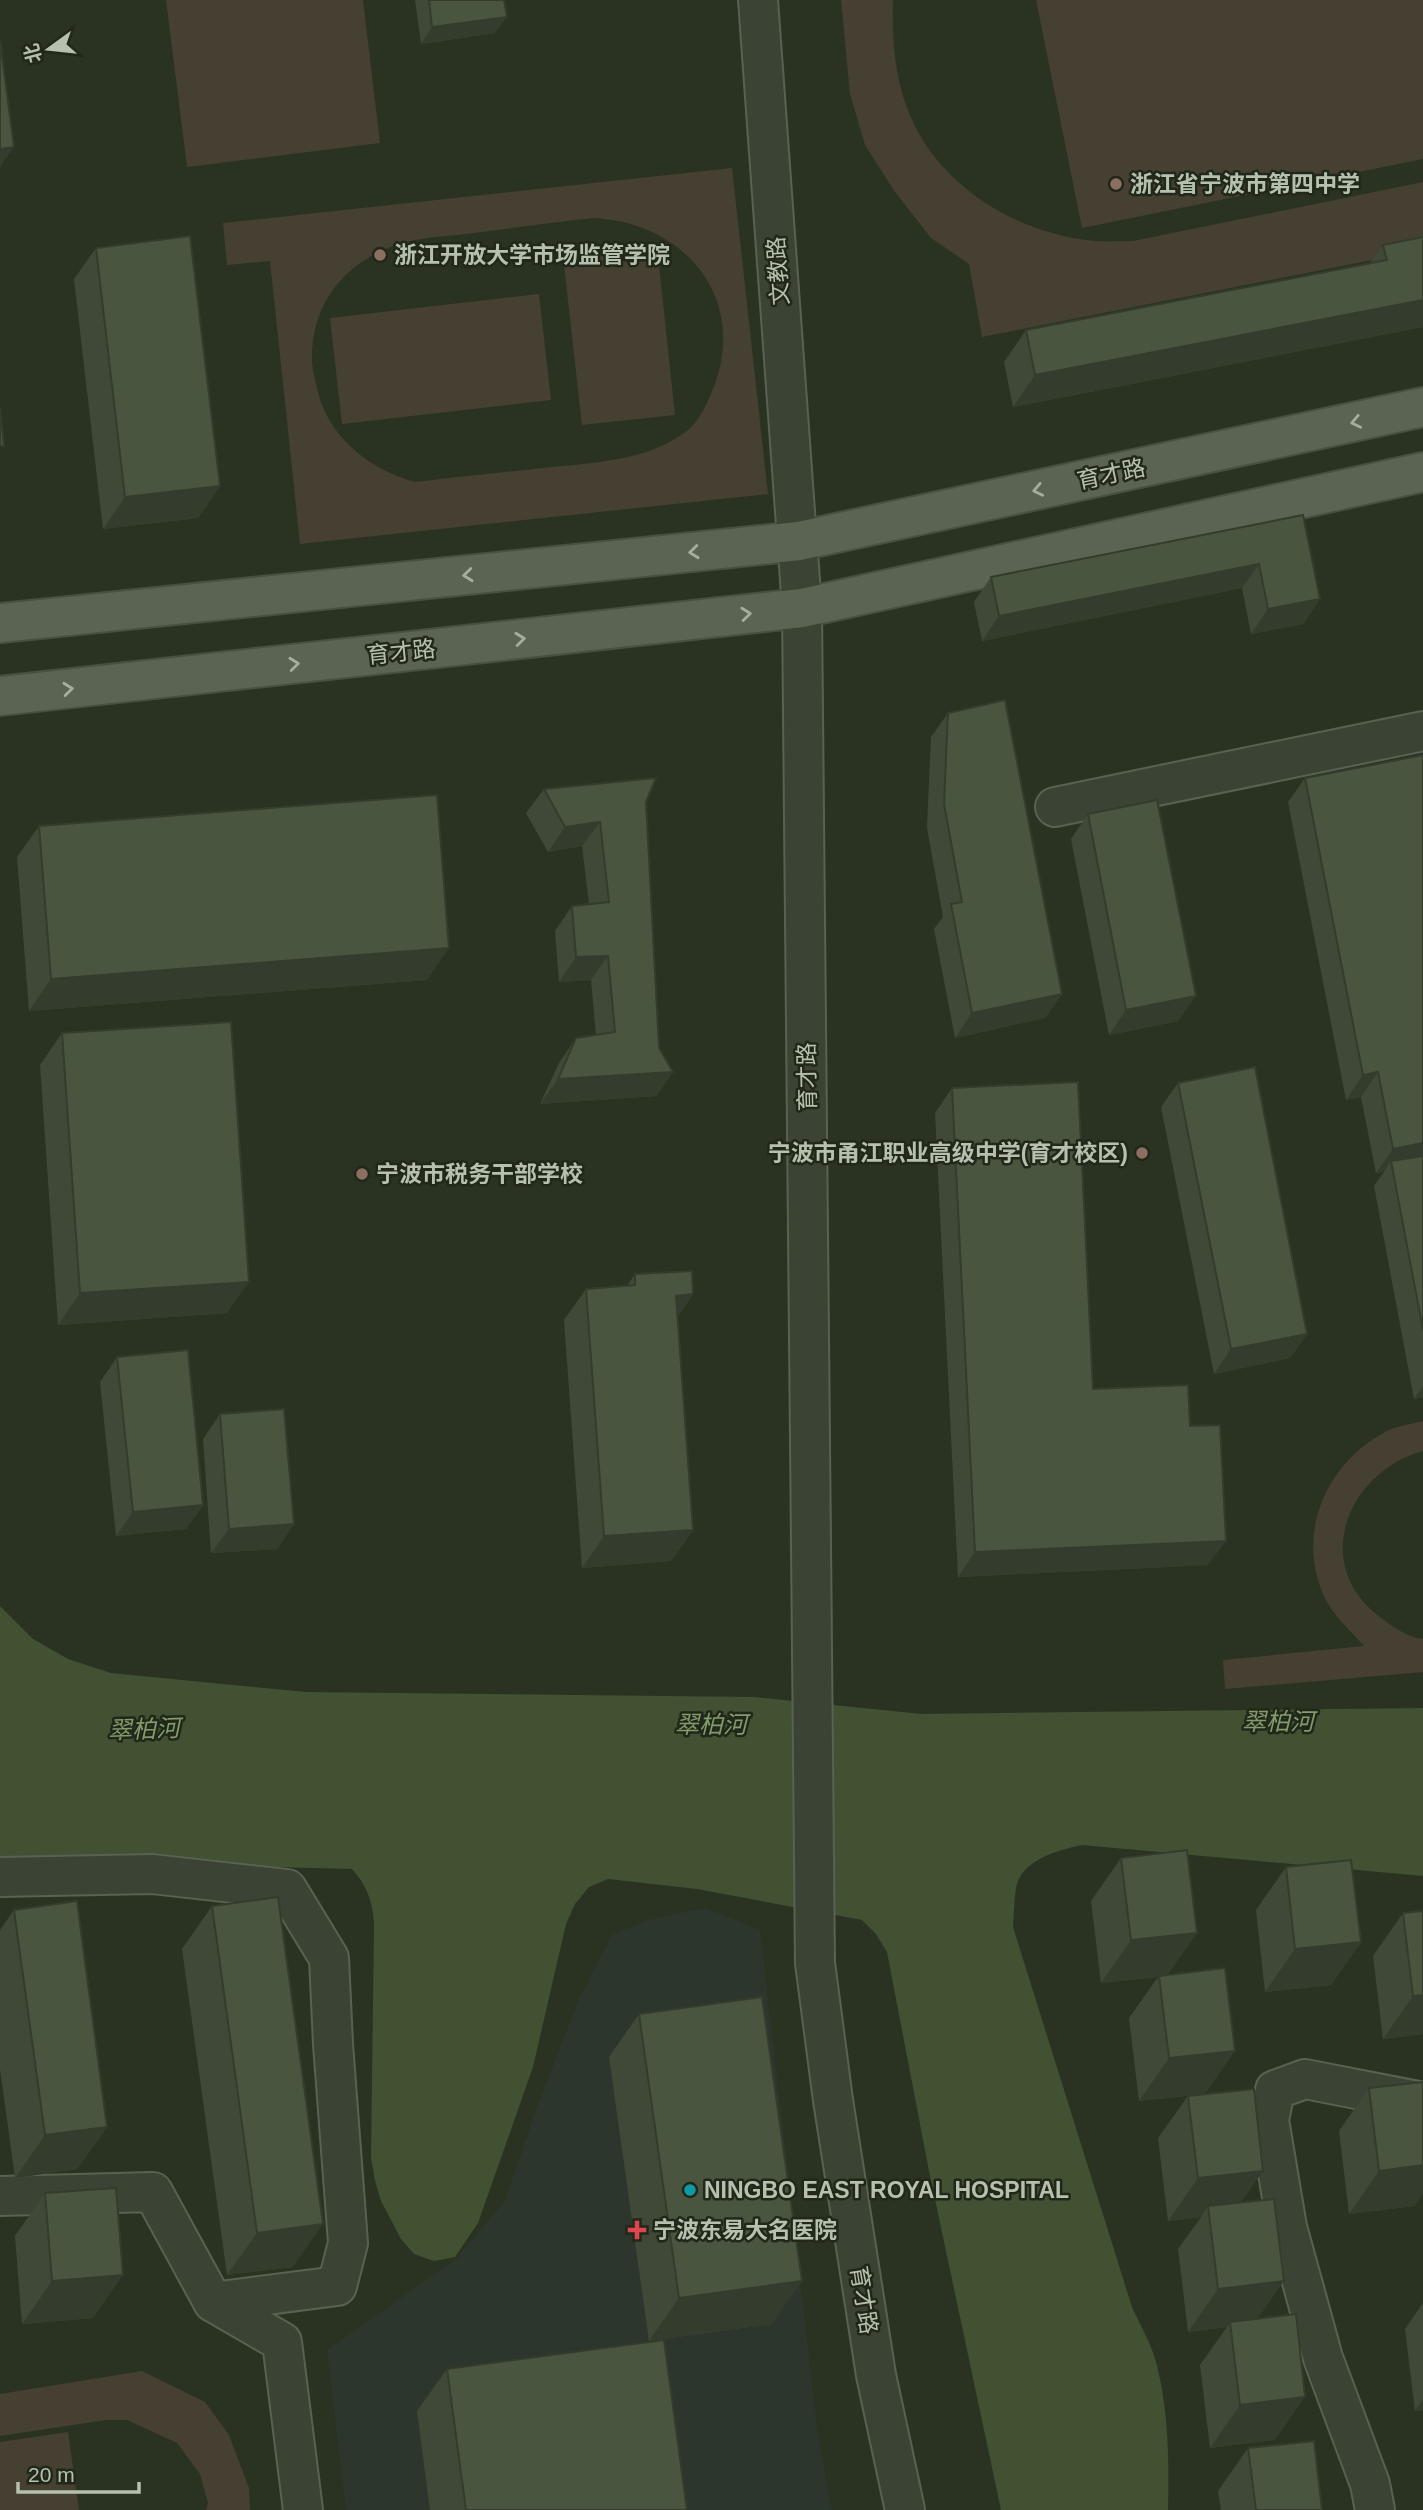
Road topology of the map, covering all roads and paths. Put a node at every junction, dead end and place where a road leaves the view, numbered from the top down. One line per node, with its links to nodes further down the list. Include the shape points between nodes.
1 (758, 0): 4 (street, 文教路)
2 (1423, 407): 4 (main road, 育才路, one-way to 4)
3 (1423, 472): 5 (main road, 育才路)
4 (799, 541): 5 (street, 育才路); 6 (main road, 育才路, one-way to 6)
5 (803, 608): 7 (main road, 育才路, one-way to 5); 15 (street, 育才路, via 815,1963 876,2375)
6 (0, 623)
7 (0, 696)
8 (1423, 731): 9 (street)
9 (1055, 807)
10 (0, 1877): 13 (street, via 152,1874 287,1889 329,1958 348,2244 337,2286)
11 (1423, 2102): 16 (street, via 1305,2079 1275,2090 1269,2120 1290,2240 1323,2357 1370,2484)
12 (0, 2196): 13 (street, via 153,2192)
13 (213, 2302): 14 (street, via 282,2342)
14 (303, 2510)
15 (905, 2510)
16 (1375, 2510)

